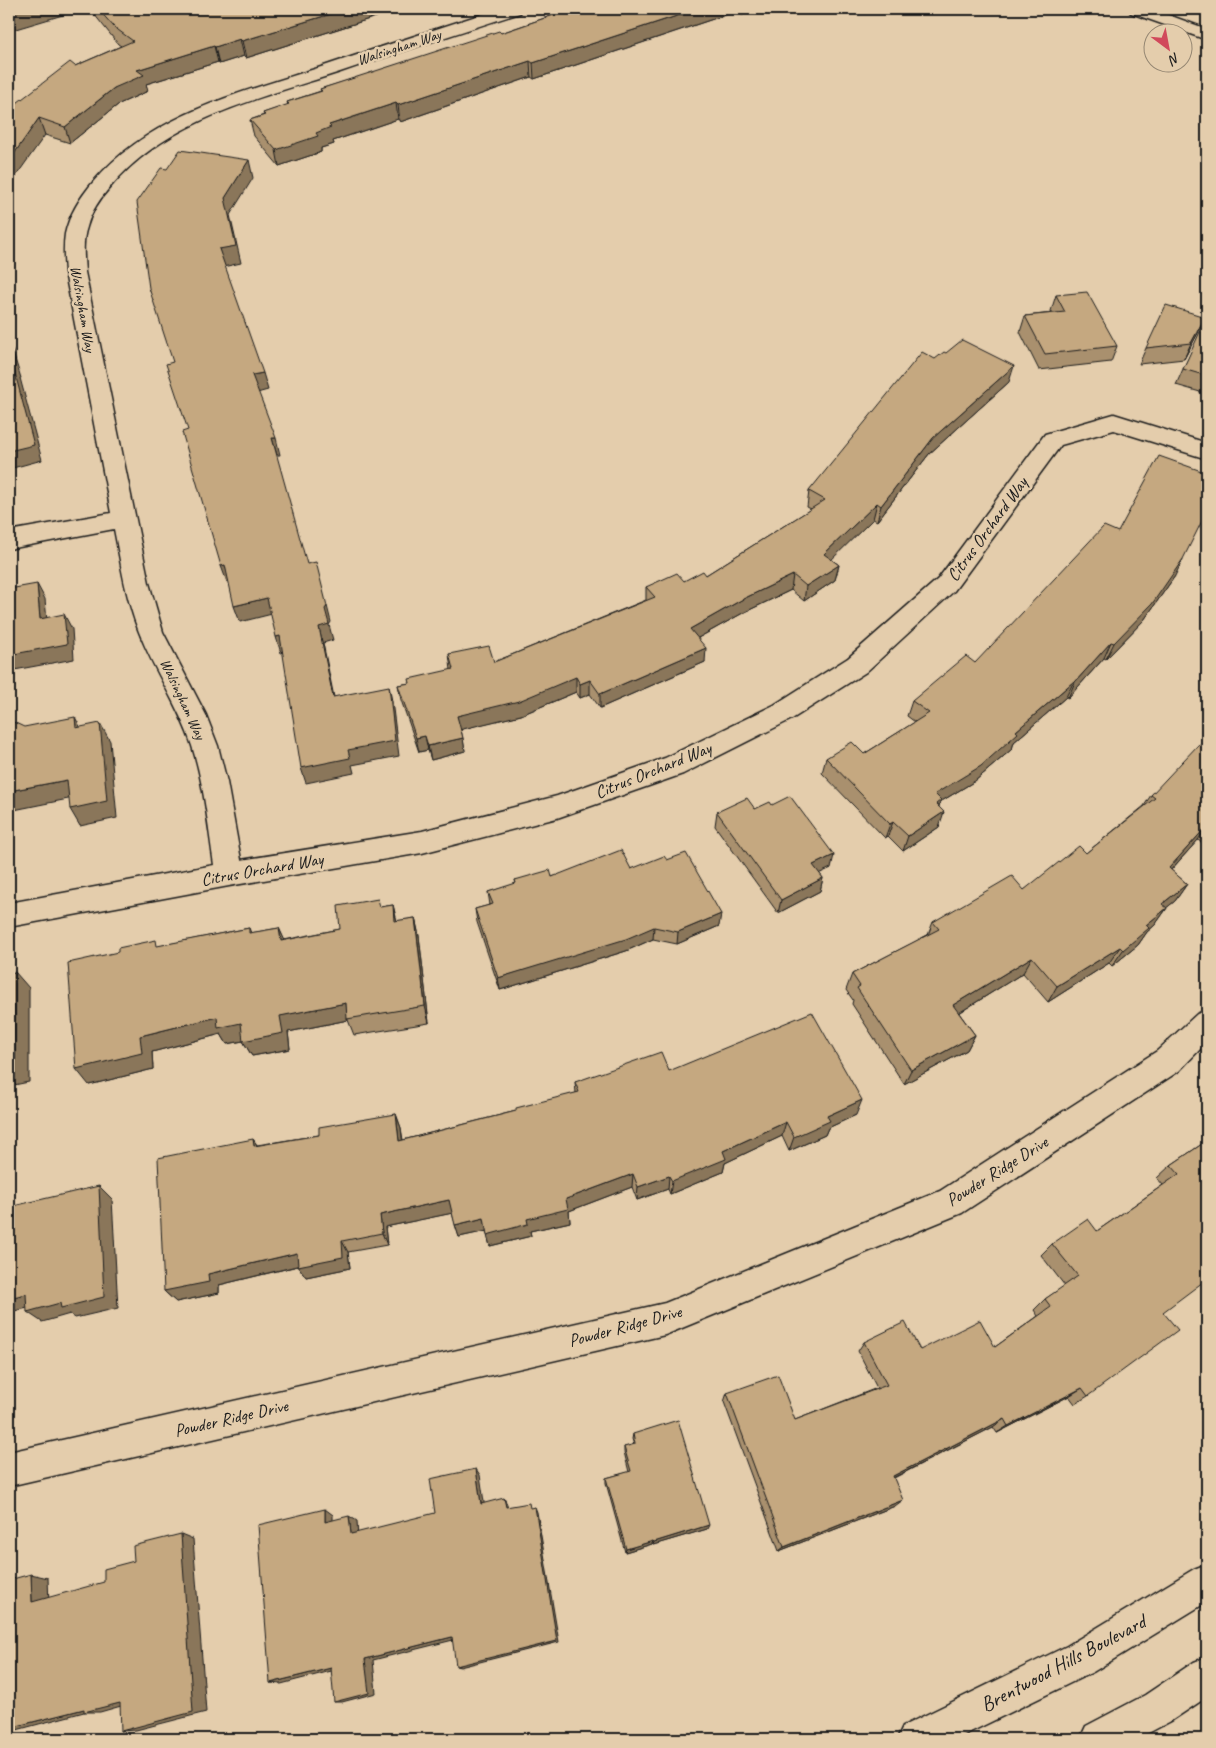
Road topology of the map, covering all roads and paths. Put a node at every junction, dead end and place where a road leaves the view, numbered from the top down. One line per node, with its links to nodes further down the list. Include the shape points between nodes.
1 (514, 9): 5 (street, Walsingham Way, via 197,115 161,133 132,154 108,176 86,204 75,232 75,272)
2 (1138, 9): 3 (street)
3 (1207, 34)
4 (1207, 451): 7 (street, Citrus Orchard Way, via 1114,422 1053,438 946,585 857,665 783,712 674,766 557,807 422,842)
5 (124, 519): 6 (street); 7 (street, Walsingham Way, via 153,636 189,705 209,756)
6 (9, 540)
7 (229, 874): 8 (street, Citrus Orchard Way)
8 (9, 915)
9 (1207, 1023): 10 (street, Powder Ridge Drive, via 1168,1061 951,1202 665,1319)
10 (9, 1469)
11 (1207, 1582): 13 (street, Brentwood Hills Boulevard, via 1080,1659)
12 (1207, 1675): 14 (street, via 1158,1708)
13 (916, 1739)
14 (1099, 1739)

